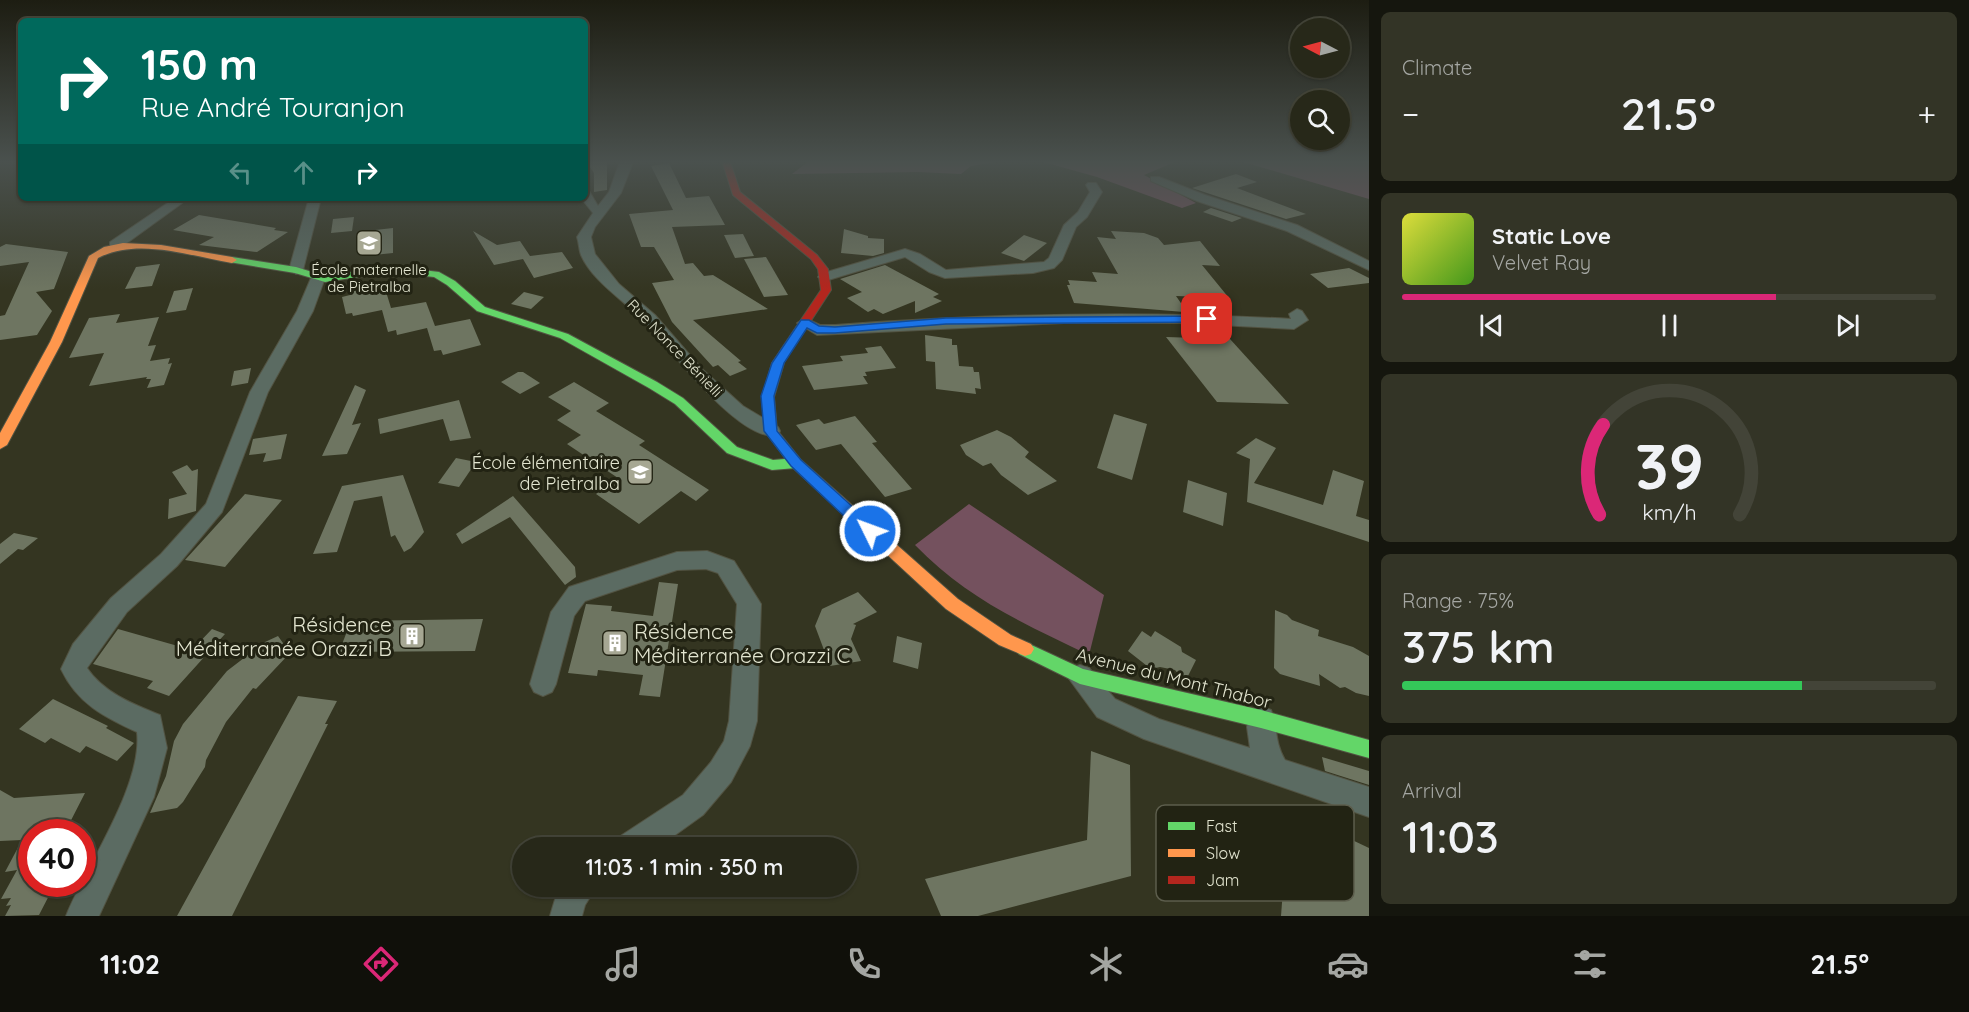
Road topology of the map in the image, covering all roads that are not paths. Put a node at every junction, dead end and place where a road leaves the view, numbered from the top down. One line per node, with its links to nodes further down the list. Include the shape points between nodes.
1 (175, 204): 9 (street)
2 (314, 204): 11 (street)
3 (591, 204): 8 (street)
4 (607, 204): 8 (street, Rue Nonce Bénielli)
5 (749, 204): 12 (street, via 814,257)
6 (1089, 204): 12 (street, via 1070,225 1055,260 1048,265 945,274 904,253)
7 (1218, 204): 10 (street, via 1292,228)
8 (601, 212): 15 (street, Rue Nonce Bénielli, via 584,237 597,270 650,318 696,373 737,410)
9 (115, 245): 11 (street); 16 (street, via 94,256 56,342)
10 (1369, 266)
11 (307, 274): 17 (street, via 390,269 436,274 481,309 564,336 653,385 679,401 732,450 771,465); 26 (street, via 305,311 259,392 215,507 169,560 119,605 82,652 74,669 79,681 113,708 150,724 153,748 139,797)
12 (825, 277): 14 (street, via 822,300)
13 (1297, 314): 14 (street, via 1300,320 1294,324 1120,318 946,321 817,330)
14 (805, 323): 15 (street, via 778,363 768,396)
15 (771, 431): 17 (street, Avenue du Mont Thabor)
16 (0, 445)
17 (796, 463): 18 (street, Avenue du Mont Thabor, via 952,604 1005,640)
18 (1080, 676): 20 (street, Avenue du Mont Thabor); 22 (street, via 1106,708 1154,730)
19 (543, 684): 24 (street, via 563,612 577,594 677,561 707,560 726,567 749,604 743,721 736,746 721,772 693,805)
20 (1262, 719): 21 (street, Avenue du Mont Thabor); 22 (street, via 1262,747)
21 (1369, 749)
22 (1276, 772): 23 (street)
23 (1369, 802)
24 (646, 837)
25 (572, 897): 27 (street)
26 (82, 916)
27 (566, 916)

